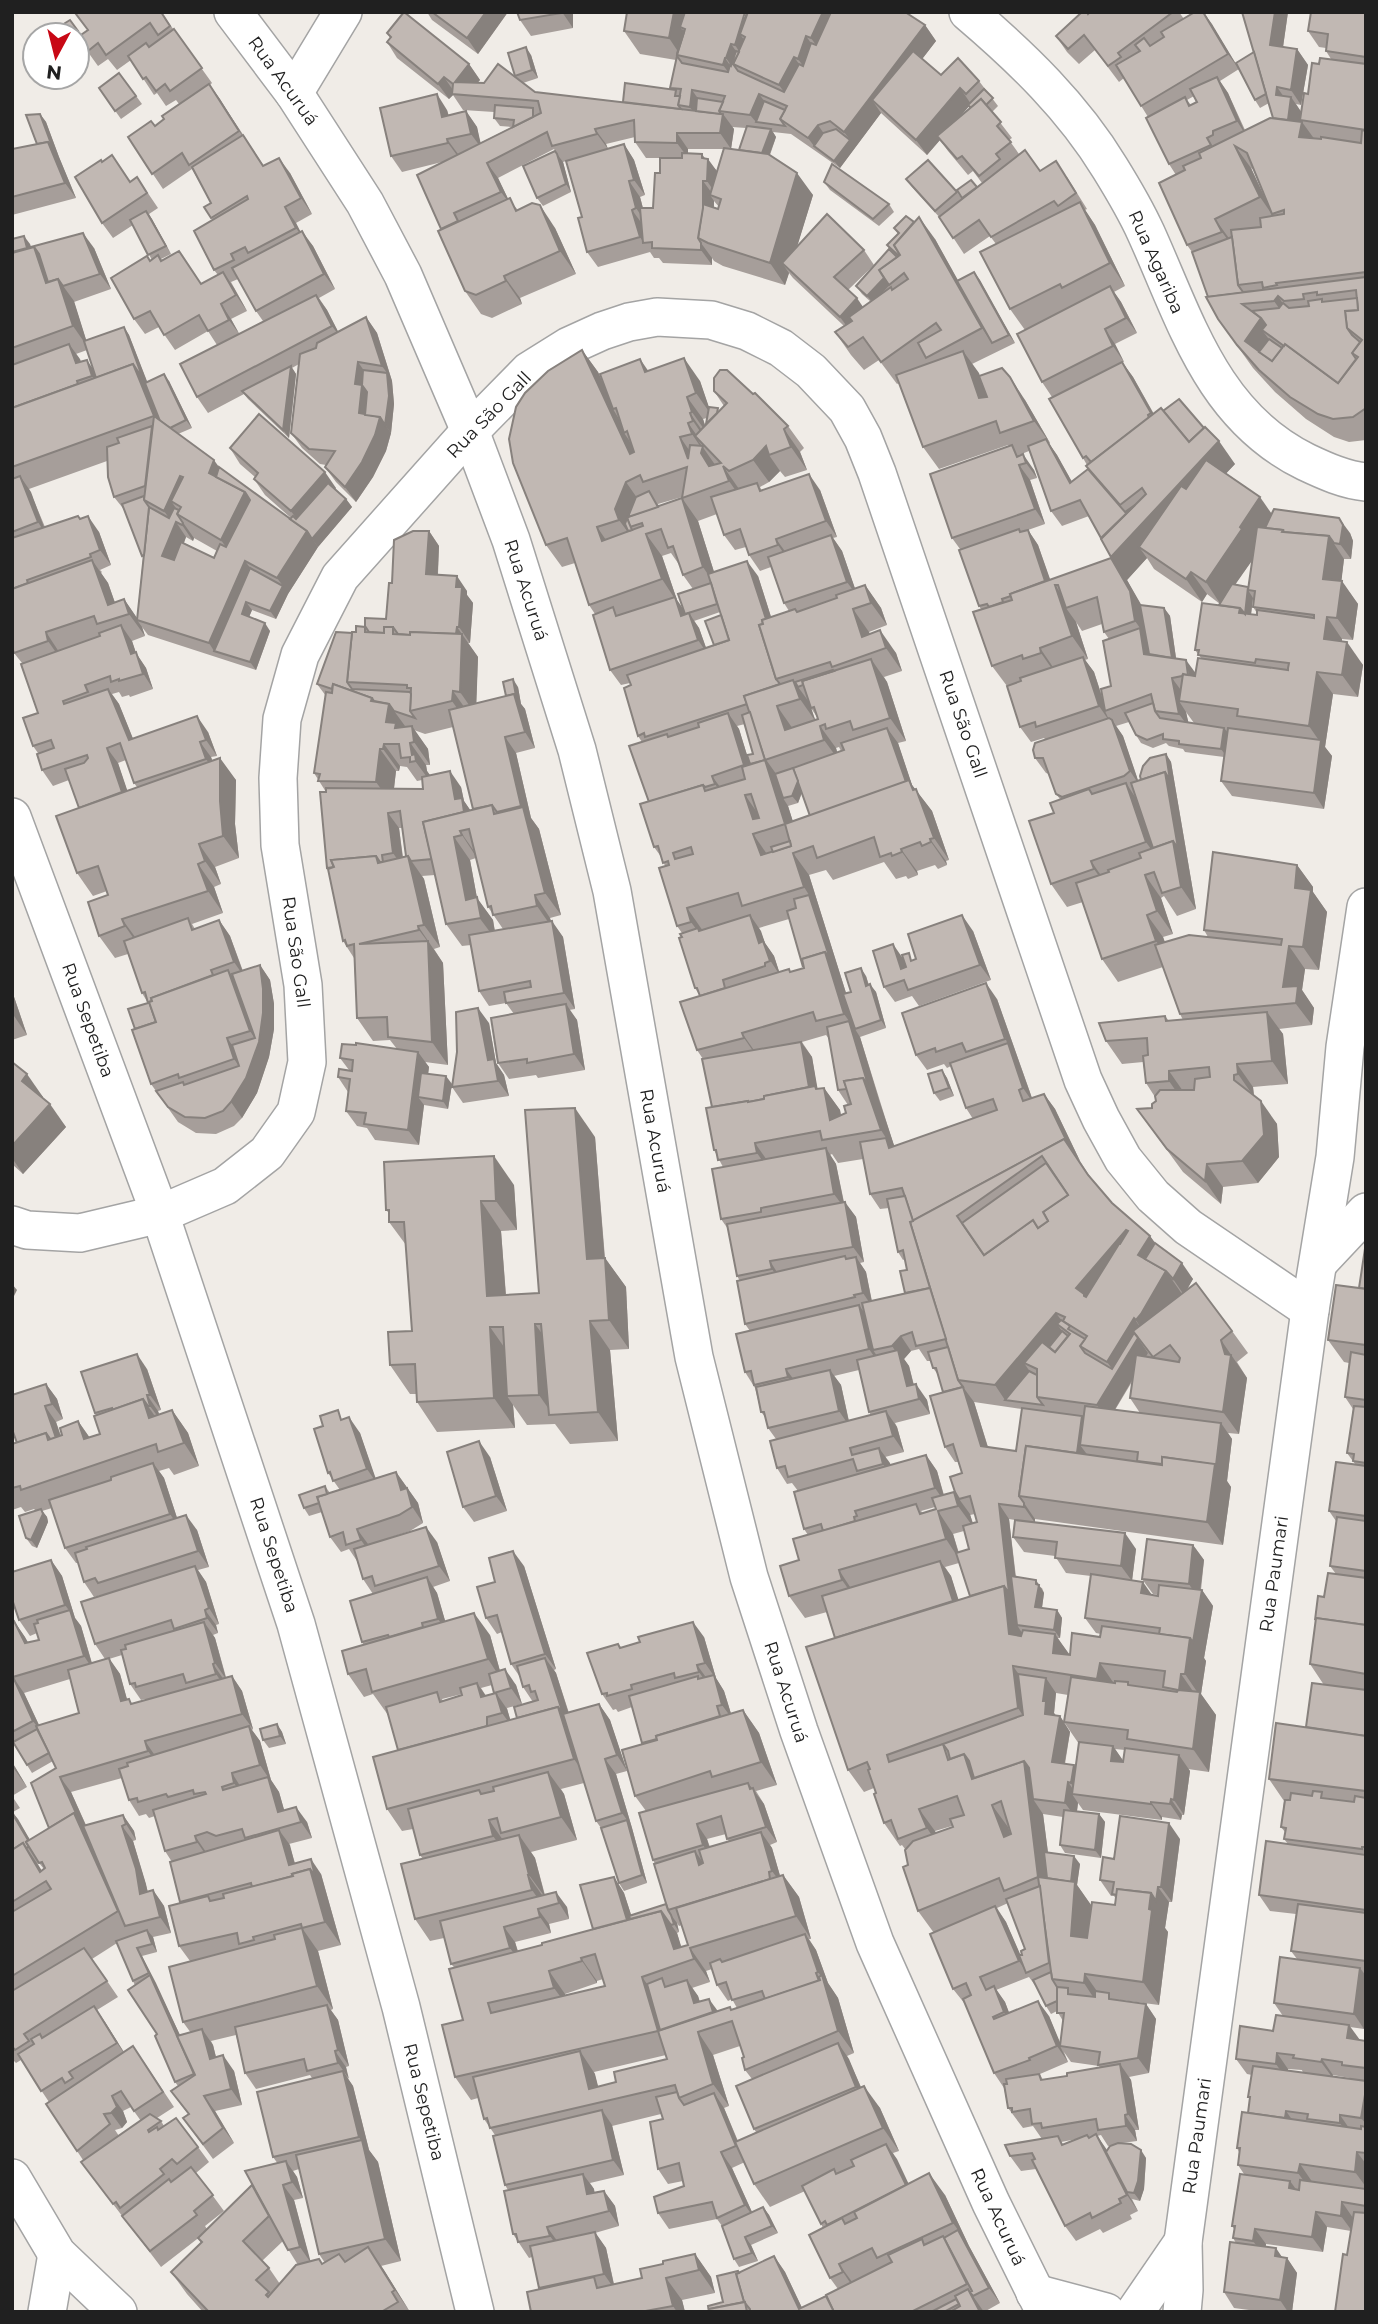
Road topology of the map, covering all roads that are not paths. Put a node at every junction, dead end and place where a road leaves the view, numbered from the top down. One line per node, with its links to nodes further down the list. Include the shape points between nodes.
1 (233, 12): 4 (street, Rua Acuruá)
2 (343, 12): 4 (street)
3 (968, 12): 6 (street, Rua Agariba, via 1037,73 1110,167 1145,231 1188,333 1209,372 1243,416 1282,450 1330,473)
4 (294, 93): 5 (street, Rua Acuruá, via 365,203 403,275)
5 (470, 431): 13 (street, Rua São Gall, via 340,578 300,655 282,719 280,845 303,985 307,1062 296,1112 267,1153 225,1186); 16 (street, Rua São Gall, via 529,371 569,346 602,331 657,317 711,320 747,331 811,371 847,409 877,473 1079,1069 1101,1119 1123,1159 1153,1196 1188,1227); 21 (street, Rua Acuruá, via 511,540 577,750 609,878 694,1357 749,1577 875,1943)
6 (1365, 482)
7 (12, 817): 13 (street, Rua Sepetiba)
8 (1366, 907): 9 (street, Rua Paumari)
9 (1356, 1051): 10 (street, Rua Paumari)
10 (1353, 1092): 11 (street, Rua Paumari)
11 (1350, 1156): 15 (street, Rua Paumari)
12 (1366, 1212): 15 (street)
13 (160, 1214): 14 (street, Rua São Gall, via 80,1233); 24 (street, Rua Sepetiba, via 296,1624 401,2007)
14 (12, 1225)
15 (1319, 1262): 16 (street); 17 (street, Rua Paumari)
16 (1251, 1268): 17 (street, Rua São Gall)
17 (1310, 1310): 19 (street, Rua Paumari)
18 (12, 2178): 20 (street)
19 (1183, 2242): 26 (street, Rua Paumari); 27 (street, Rua Paumari)
20 (57, 2254): 22 (street); 23 (street)
21 (1040, 2302): 25 (street, Rua Acuruá)
22 (47, 2312)
23 (118, 2312)
24 (475, 2312)
25 (1106, 2312)
26 (1135, 2312)
27 (1182, 2312)

